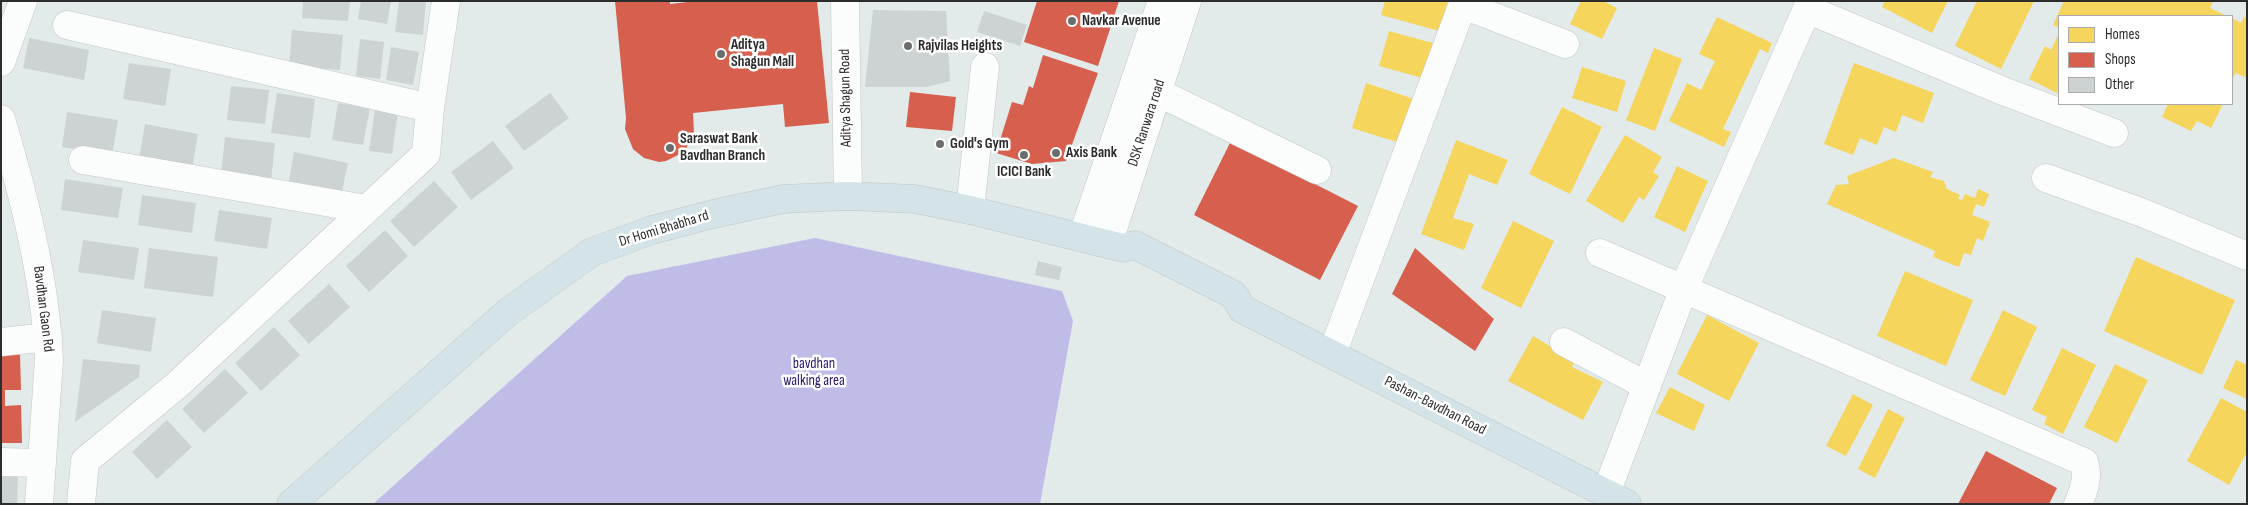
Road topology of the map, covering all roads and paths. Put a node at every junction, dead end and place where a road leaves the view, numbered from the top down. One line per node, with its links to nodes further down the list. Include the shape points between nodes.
1 (23, 1): 10 (street)
2 (446, 1): 13 (street)
3 (845, 1): 19 (street, Aditya Shagun Road)
4 (1162, 1): 12 (street, DSK Ranwara road)
5 (1187, 1): 12 (street, DSK Ranwara road)
6 (1464, 3): 9 (street); 29 (street)
7 (1797, 5): 15 (street); 25 (street)
8 (67, 25): 13 (street)
9 (1565, 44)
10 (1, 62)
11 (985, 67): 21 (street)
12 (1147, 86): 17 (street); 22 (street, DSK Ranwara road, via 1123,157)
13 (430, 108): 20 (street, via 426,154)
14 (3, 132): 26 (street, Bavdhan Gaon Rd, via 32,231)
15 (2114, 133)
16 (83, 160): 20 (street)
17 (1317, 170)
18 (2046, 178): 24 (street)
19 (848, 196): 21 (main road, Dr Homi Bhabha rd, via 915,199); 36 (main road, Dr Homi Bhabha rd, via 783,199 713,214 652,230 592,252 508,312)
20 (366, 209): 35 (street, via 177,385 85,461)
21 (970, 210): 22 (main road, Dr Homi Bhabha rd)
22 (1105, 243): 29 (main road, Pashan-Bavdhan Road, via 1128,261 1227,312 1242,309)
23 (1600, 253): 25 (street)
24 (2247, 256)
25 (1684, 288): 30 (street); 37 (street, via 2084,462 2084,491)
26 (48, 338): 27 (street); 32 (street, Bavdhan Gaon Rd, via 50,359)
27 (1, 342)
28 (1564, 342): 30 (street)
29 (1332, 354): 33 (main road, Pashan-Bavdhan Road)
30 (1647, 386): 33 (street)
31 (1, 462): 32 (street)
32 (42, 463): 34 (street, Bavdhan Gaon Rd)
33 (1617, 498)
34 (39, 504)
35 (81, 504)
36 (291, 504)
37 (2078, 504)

